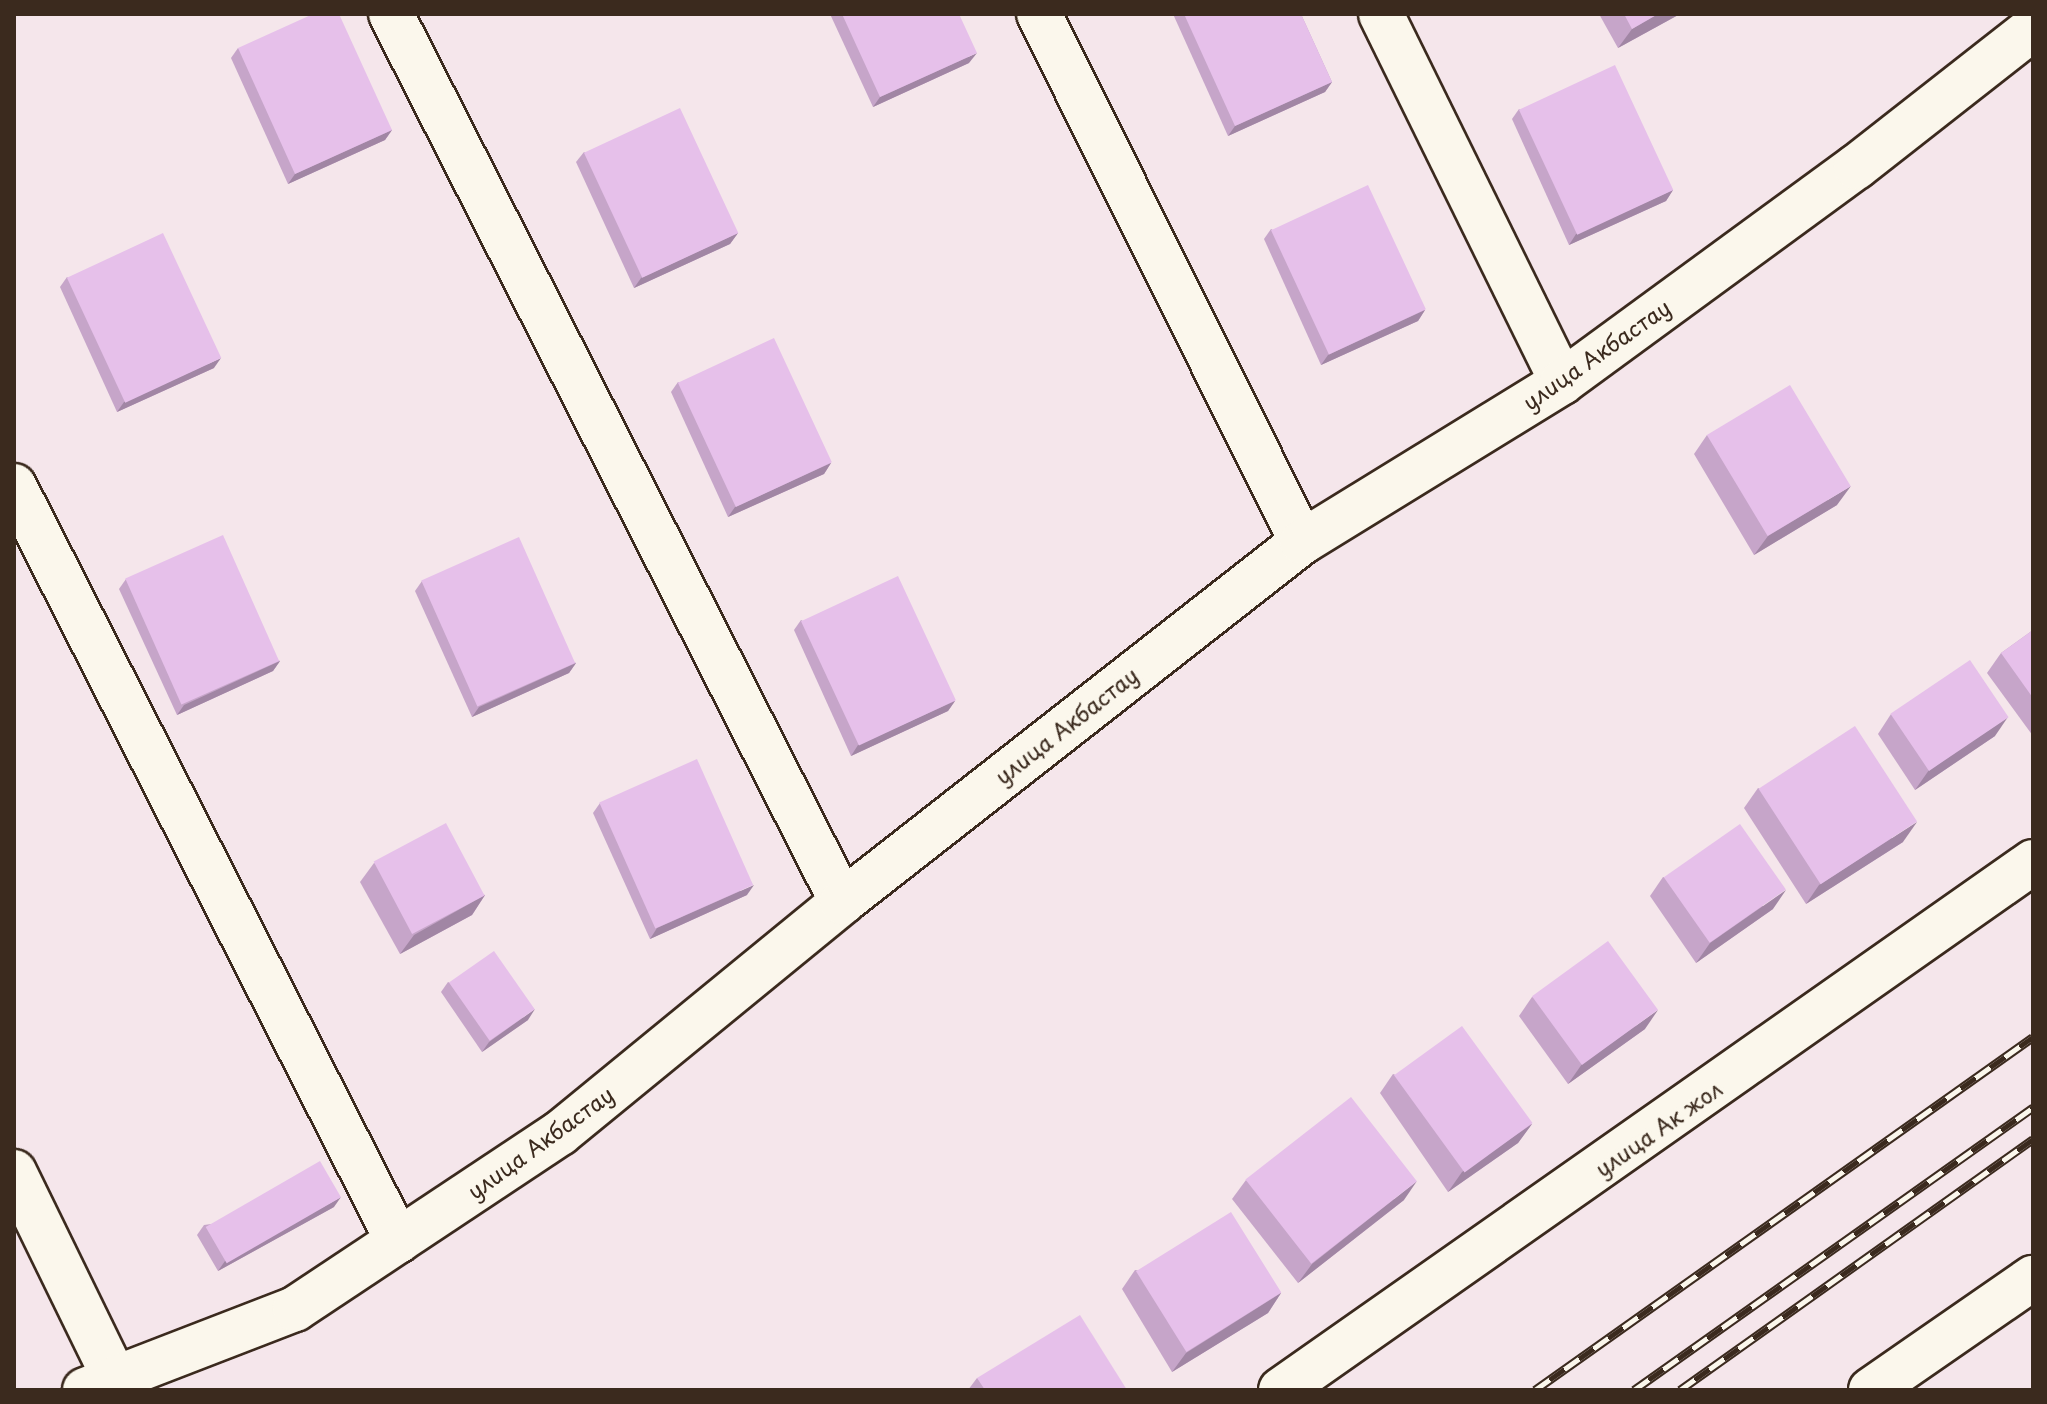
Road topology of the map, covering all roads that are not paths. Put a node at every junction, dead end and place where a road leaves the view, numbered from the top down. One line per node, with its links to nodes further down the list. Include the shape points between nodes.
1 (391, 14): 9 (street)
2 (1039, 14): 7 (street)
3 (1381, 14): 5 (street)
4 (2033, 28): 5 (street, улица Акбастау, via 1856,167)
5 (1562, 382): 7 (street, улица Акбастау)
6 (14, 486): 11 (street)
7 (1302, 542): 9 (street, улица Акбастау)
8 (2033, 862): 14 (street, улица Ак жол)
9 (842, 902): 11 (street, улица Акбастау, via 560,1133)
10 (14, 1172): 13 (street)
11 (398, 1241): 13 (street, улица Акбастау, via 295,1309)
12 (2033, 1278): 15 (street)
13 (101, 1386)
14 (1281, 1390)
15 (1871, 1390)

